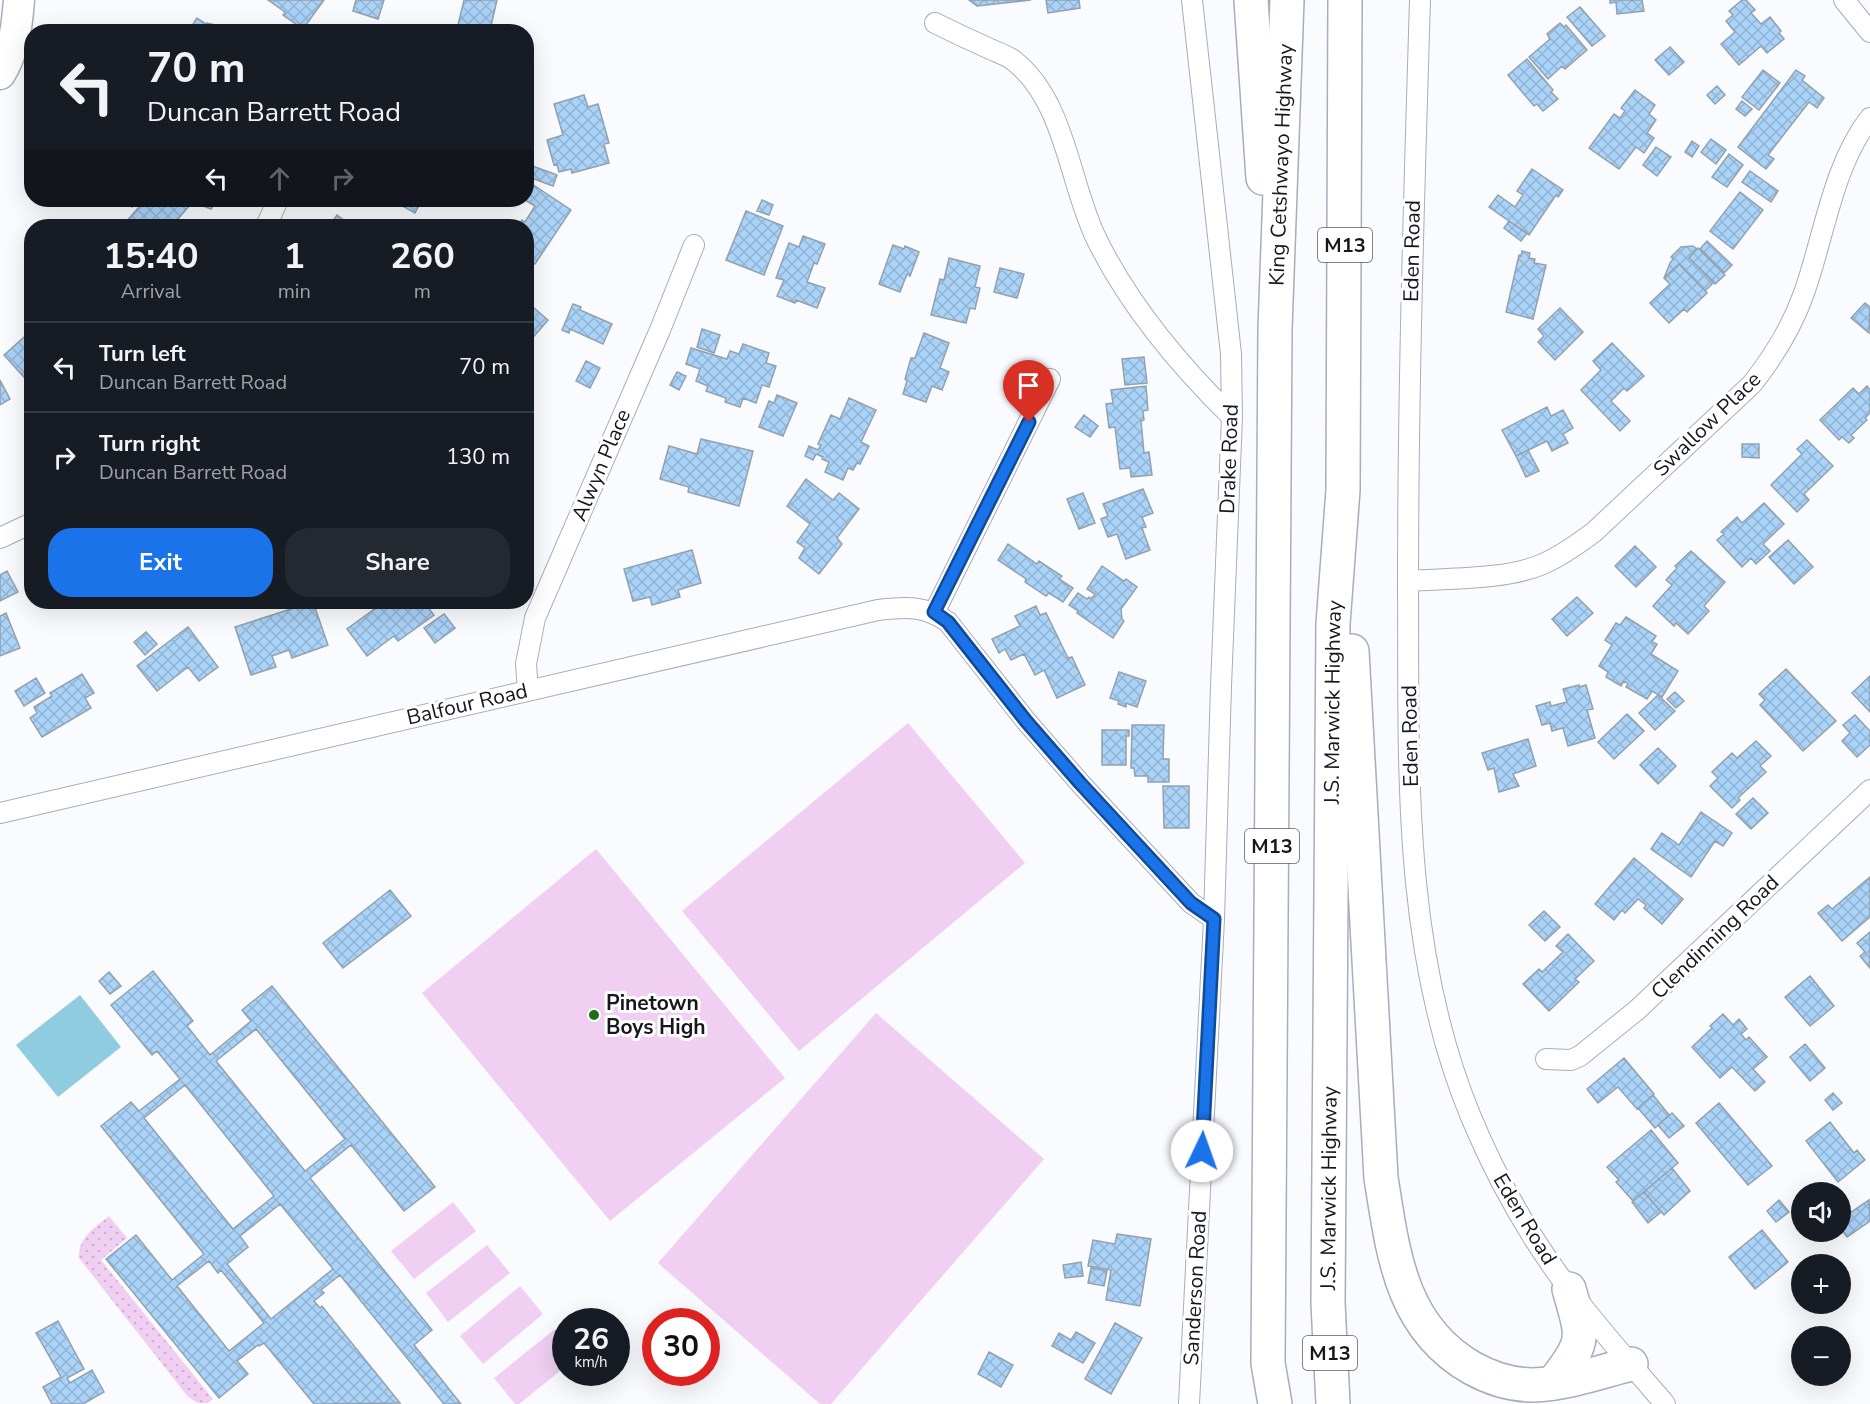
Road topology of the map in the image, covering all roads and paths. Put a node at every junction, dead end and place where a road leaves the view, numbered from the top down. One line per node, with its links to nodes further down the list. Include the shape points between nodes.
1 (19, 0): 10 (main road, via 16,32)
2 (1192, 0): 15 (street, Drake Road, via 1230,354)
3 (1251, 0): 13 (highway)
4 (1287, 0): 13 (highway, King Cetshwayo Highway / M13)
5 (1345, 0): 16 (highway, J.S. Marwick Highway / M13)
6 (1420, 0): 19 (street, Eden Road, via 1411,275)
7 (1844, 0): 9 (street)
8 (935, 23): 15 (street, via 1012,60 1031,78 1053,114 1097,240 1126,290 1191,376)
9 (1870, 32)
10 (0, 74)
11 (1870, 118): 19 (street, Swallow Place, via 1847,160 1788,333 1752,384 1575,547 1524,570)
12 (694, 245): 21 (street, Alwyn Place, via 535,618 526,664)
13 (1275, 329): 27 (highway, M13)
14 (1050, 379): 20 (street)
15 (1232, 417): 24 (street, Drake Road)
16 (1343, 490): 29 (highway, via 1382,1178 1392,1249 1407,1298 1425,1329 1442,1347 1481,1373 1508,1383); 33 (highway, J.S. Marwick Highway / M13, via 1332,624 1328,1303)
17 (24, 527): 18 (street)
18 (0, 538)
19 (1408, 580): 26 (street, Eden Road, via 1414,871 1433,997 1446,1046 1495,1171)
20 (934, 612): 21 (street, Balfour Road, via 878,610); 24 (street, via 948,622 1088,792 1191,903)
21 (528, 690): 23 (street, Balfour Road)
22 (1870, 790): 25 (street, Clendinning Road, via 1637,1010 1580,1056 1571,1060)
23 (0, 813)
24 (1214, 919): 30 (street, Sanderson Road)
25 (1546, 1059)
26 (1569, 1289): 28 (street, Eden Road); 29 (highway, via 1581,1332 1577,1349)
27 (1268, 1363): 31 (highway); 32 (highway, M13)
28 (1631, 1364): 29 (highway); 34 (street, Eden Road)
29 (1553, 1383)
30 (1189, 1404)
31 (1265, 1404)
32 (1275, 1404)
33 (1333, 1404)
34 (1665, 1404)

